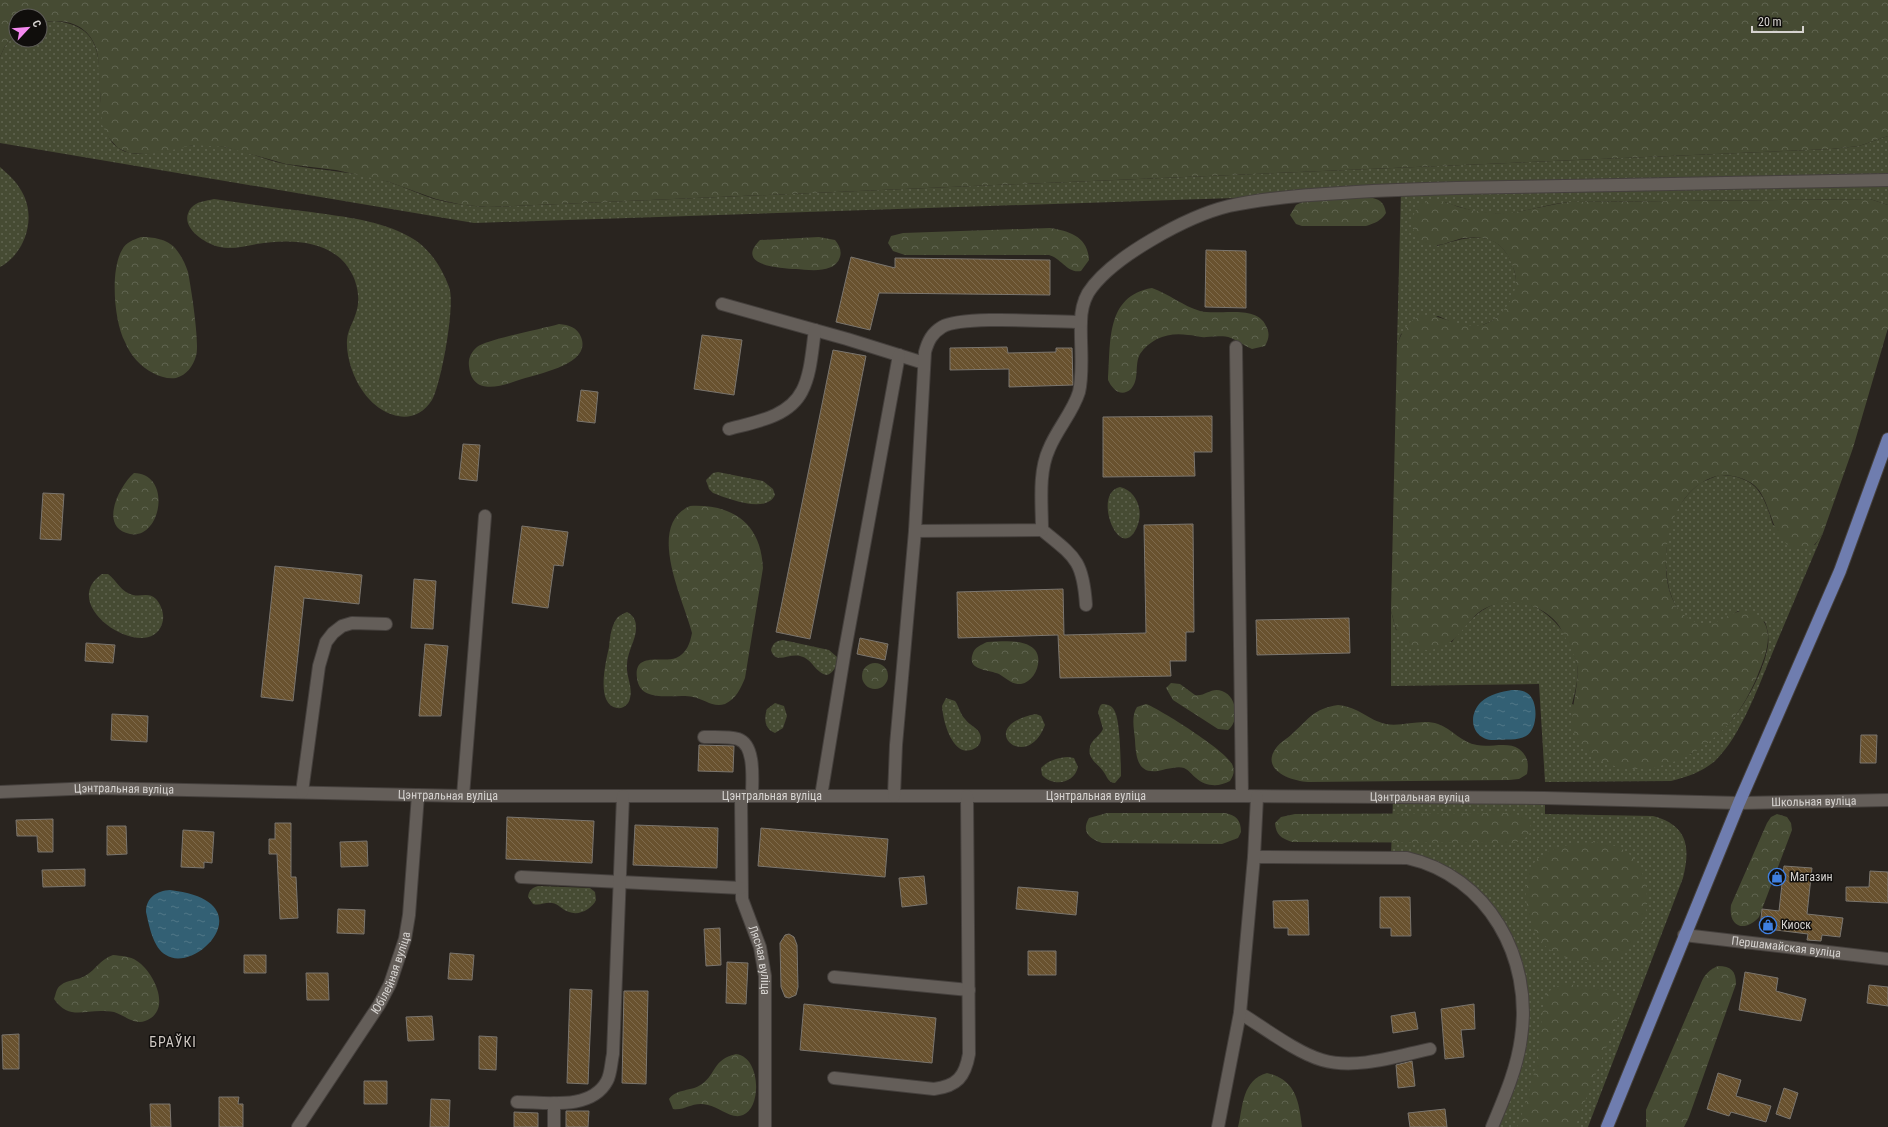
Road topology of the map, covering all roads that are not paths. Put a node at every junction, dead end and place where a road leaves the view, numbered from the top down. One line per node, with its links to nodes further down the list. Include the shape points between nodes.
1 (1888, 180): 3 (street, via 1401,189 1294,196 1251,202 1228,207 1187,222 1130,254 1104,274 1088,293 1081,312)
2 (722, 304): 4 (street)
3 (1081, 322): 7 (street, via 955,322 943,326 928,340); 11 (street, via 1078,392 1044,463)
4 (815, 330): 6 (street); 8 (street, via 806,379 802,391 794,402 772,416)
5 (1236, 347): 25 (street)
6 (899, 356): 7 (street); 22 (street)
7 (924, 363): 12 (street)
8 (729, 429)
9 (1888, 439): 28 (main road, via 1840,571)
10 (486, 516): 19 (street)
11 (1042, 530): 12 (street); 13 (street, via 1076,560 1084,583)
12 (915, 531): 23 (street, via 896,745)
13 (1086, 605)
14 (386, 624): 17 (street, via 352,623 337,630 326,642 319,666)
15 (704, 737): 21 (street, Лясная вуліца, via 734,738 747,745 751,755)
16 (0, 792): 17 (street, Цэнтральная вуліца, via 94,788)
17 (302, 792): 18 (street, Цэнтральная вуліца)
18 (418, 794): 19 (street, Цэнтральная вуліца); 42 (street, Юбілейная вуліца, via 409,915 399,961 379,1005)
19 (463, 796): 20 (street, Цэнтральная вуліца)
20 (622, 796): 21 (street, Цэнтральная вуліца); 31 (street)
21 (747, 796): 22 (street, Цэнтральная вуліца); 32 (street, Лясная вуліца)
22 (821, 796): 23 (street, Цэнтральная вуліца)
23 (894, 796): 24 (street, Цэнтральная вуліца)
24 (967, 796): 25 (street, Цэнтральная вуліца); 36 (street)
25 (1242, 796): 26 (street, Цэнтральная вуліца)
26 (1257, 797): 28 (street, Цэнтральная вуліца, via 1544,798); 29 (street)
27 (1888, 800): 28 (street, Школьная вуліца)
28 (1739, 803): 33 (main road)
29 (1254, 857): 37 (street); 46 (street, via 1407,858 1440,868 1468,887 1480,900 1491,913 1508,944 1517,968 1523,997 1522,1031 1517,1060)
30 (520, 876): 31 (street)
31 (620, 882): 32 (street); 41 (street, via 611,1069 607,1081 600,1090 589,1097 576,1102)
32 (741, 888): 44 (street, Лясная вуліца, via 745,909 760,947 765,976)
33 (1684, 935): 34 (street, Першамайская вуліца); 47 (main road)
34 (1888, 959)
35 (834, 977): 36 (street)
36 (969, 990): 39 (street, via 967,1064 963,1075 956,1082 934,1089)
37 (1240, 1013): 38 (street, via 1309,1055 1336,1063 1366,1062); 45 (street)
38 (1430, 1049)
39 (834, 1078)
40 (517, 1102): 41 (street)
41 (554, 1103): 43 (street)
42 (298, 1127)
43 (554, 1127)
44 (765, 1127)
45 (1218, 1127)
46 (1492, 1127)
47 (1607, 1127)

